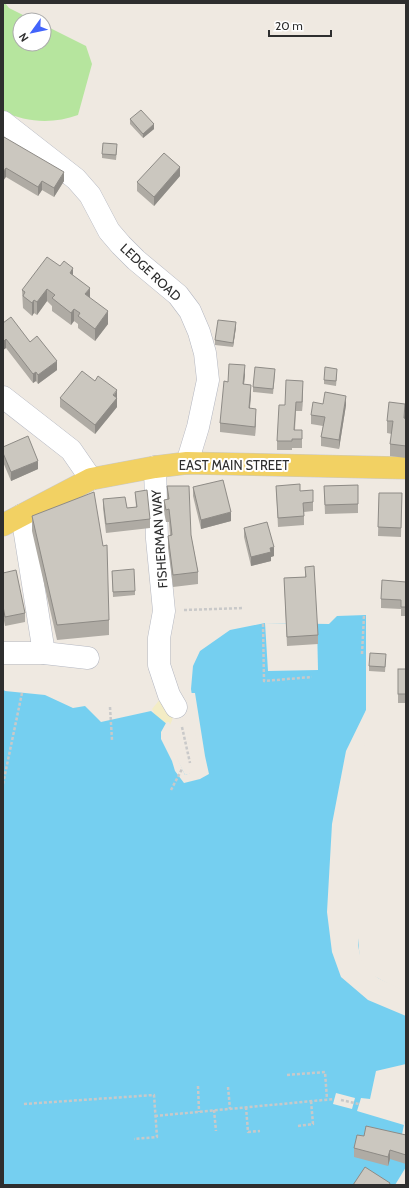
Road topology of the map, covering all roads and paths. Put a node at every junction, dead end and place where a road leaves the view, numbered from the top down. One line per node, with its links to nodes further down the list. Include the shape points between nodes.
1 (3, 122): 3 (street, LEDGE ROAD, via 76,179 90,195 113,236 136,260 178,294 190,311 205,353 208,380)
2 (3, 396): 6 (street, via 71,450)
3 (187, 463): 4 (main road, EAST MAIN STREET); 5 (main road, EAST MAIN STREET)
4 (155, 468): 6 (main road, EAST MAIN STREET); 10 (street, FISHERMAN WAY, via 157,539)
5 (406, 468)
6 (91, 480): 7 (main road, EAST MAIN STREET)
7 (22, 516): 8 (main road, EAST MAIN STREET); 14 (street)
8 (3, 525)
9 (244, 608): 10 (path)
10 (164, 611): 20 (street, FISHERMAN WAY, via 159,638 159,665)
11 (364, 615): 15 (path)
12 (262, 624): 17 (path, via 264,680)
13 (3, 653): 14 (street)
14 (44, 653): 16 (street)
15 (362, 654)
16 (88, 658)
17 (312, 678)
18 (22, 694): 24 (path)
19 (110, 707): 21 (path)
20 (176, 707): 22 (path)
21 (112, 740)
22 (190, 763)
23 (182, 770): 25 (path)
24 (3, 784)
25 (171, 790)
26 (287, 1075): 29 (path, via 325,1072)
27 (198, 1086): 38 (path)
28 (228, 1087): 36 (path)
29 (327, 1099): 30 (path); 32 (path)
30 (334, 1099)
31 (341, 1100): 34 (path)
32 (311, 1101): 35 (path); 40 (path, via 313,1124)
33 (24, 1104): 39 (path, via 154,1095)
34 (358, 1104)
35 (246, 1107): 36 (path); 41 (path, via 248,1132)
36 (230, 1109): 37 (path)
37 (214, 1110): 38 (path); 42 (path)
38 (198, 1112): 39 (path)
39 (155, 1116): 43 (path, via 157,1137)
40 (298, 1126)
41 (260, 1131)
42 (216, 1132)
43 (134, 1139)

